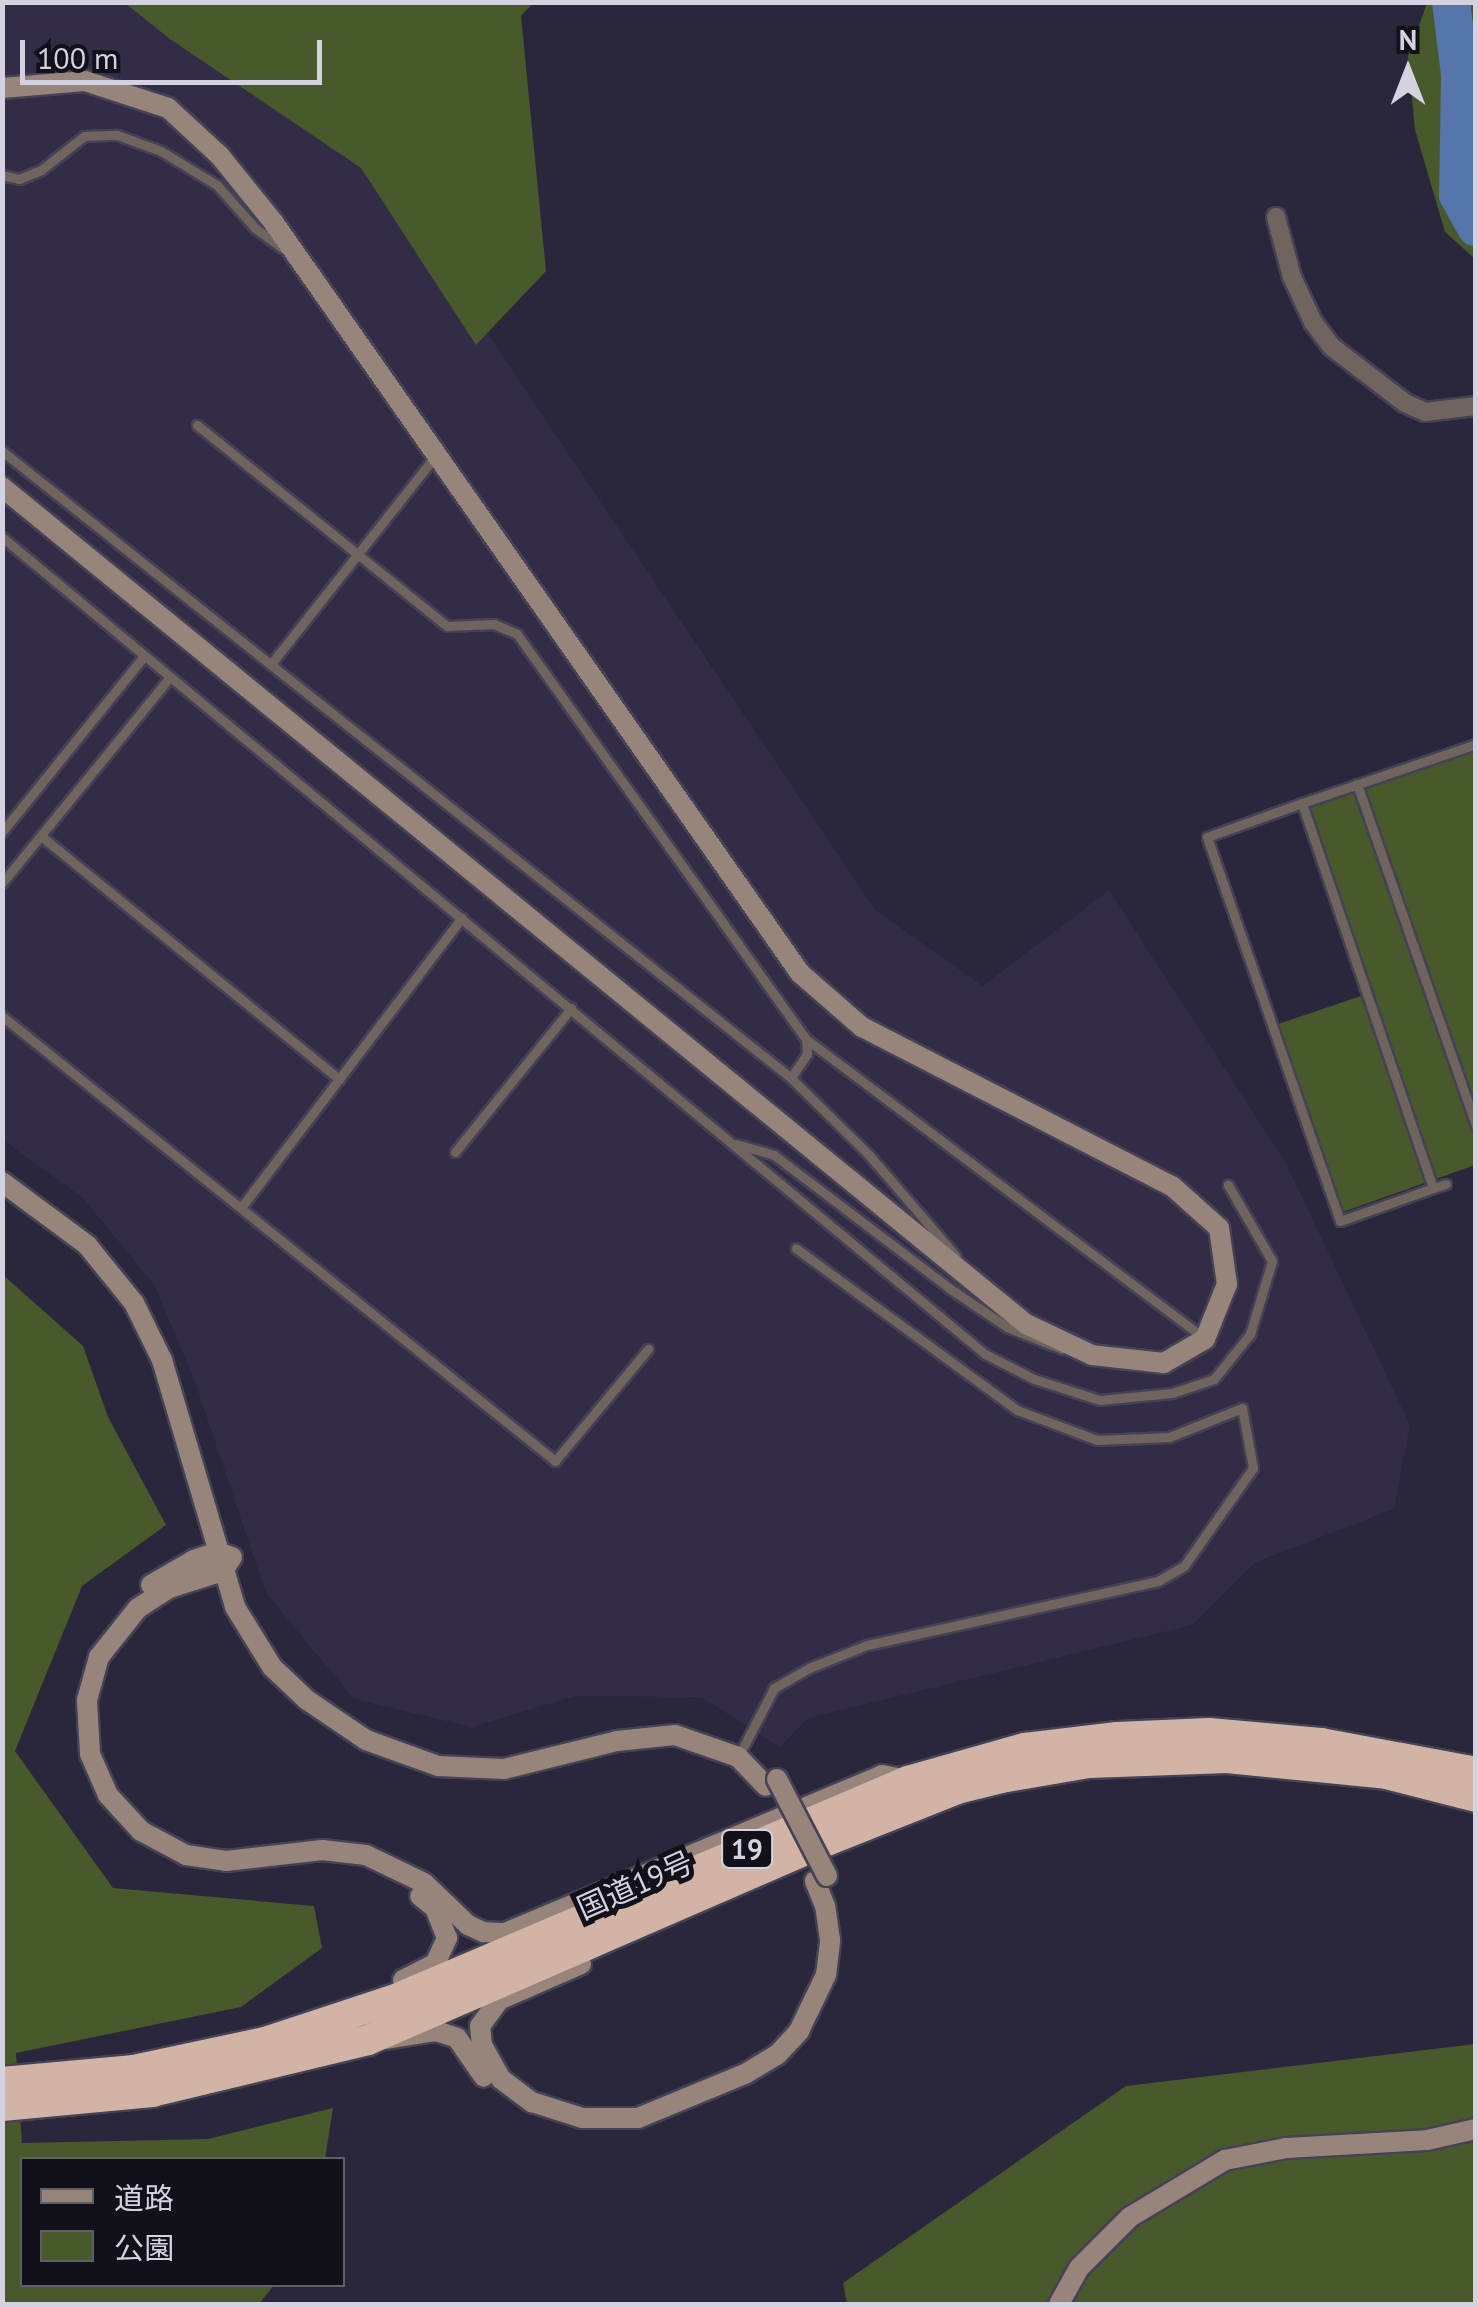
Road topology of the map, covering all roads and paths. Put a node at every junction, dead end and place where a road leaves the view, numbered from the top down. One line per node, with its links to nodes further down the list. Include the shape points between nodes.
1 (2, 88): 4 (street, via 85,81 168,108 220,156)
2 (2, 175): 4 (lane, via 42,170 84,136 117,135 217,185 255,228)
3 (1276, 217): 5 (street, via 1292,277 1312,322 1332,346 1426,412)
4 (302, 263): 8 (street)
5 (1476, 406)
6 (197, 425): 11 (lane)
7 (2, 451): 13 (lane)
8 (437, 454): 11 (lane); 37 (street, via 800,973 862,1027 1172,1186 1219,1228 1227,1284)
9 (2, 487): 36 (street)
10 (2, 538): 12 (lane)
11 (358, 554): 13 (lane); 24 (lane, via 448,626 494,624 517,634)
12 (144, 656): 14 (lane); 18 (lane)
13 (271, 664): 25 (lane)
14 (170, 677): 19 (lane); 21 (lane)
15 (1476, 744): 16 (lane)
16 (1357, 784): 17 (lane); 27 (lane)
17 (1302, 803): 33 (lane); 33 (lane, via 1207,837 1340,1221)
18 (2, 832)
19 (41, 836): 20 (lane); 26 (lane)
20 (2, 884)
21 (462, 918): 22 (lane); 26 (lane)
22 (571, 1008): 28 (lane); 29 (lane)
23 (2, 1016): 34 (lane)
24 (806, 1039): 25 (lane, via 807,1054); 37 (lane)
25 (790, 1078): 36 (lane, via 869,1155)
26 (340, 1080): 34 (lane)
27 (1476, 1126)
28 (733, 1144): 32 (lane, via 984,1354 1100,1400 1172,1392 1214,1378 1250,1334 1272,1261); 39 (lane, via 774,1155 890,1247 1007,1326 1046,1346)
29 (455, 1152)
30 (2, 1182): 40 (street, via 87,1246 134,1304 162,1360 198,1474 206,1480)
31 (1446, 1184): 33 (lane)
32 (1228, 1186)
33 (1434, 1188)
34 (242, 1205): 38 (lane, via 555,1461)
35 (796, 1248): 41 (lane, via 1017,1410 1097,1440 1170,1437 1242,1408 1253,1468 1184,1566 1158,1581 867,1646 809,1668 774,1688)
36 (987, 1292): 39 (street, via 1026,1324)
37 (1205, 1339): 39 (street, via 1164,1363)
38 (648, 1349)
39 (1092, 1356)
40 (224, 1560): 41 (street, via 235,1606 272,1666 306,1700 366,1740 417,1762 504,1769 648,1736); 43 (street, via 138,1608 100,1657 87,1700 90,1754 108,1795 141,1832 186,1855 226,1861 322,1850 366,1855 424,1883 468,1925 506,1933 882,1775); 48 (street, via 131,1598 90,1651 75,1698 75,1736 96,1799 133,1840 182,1865 226,1872 323,1863 379,1871 435,1908 446,1938 435,1964 420,1973 271,2026)
41 (740, 1753): 45 (street, via 772,1782)
42 (1476, 1772): 43 (highway, 国道19号 / 19, via 1321,1743 1209,1733 1026,1748)
43 (908, 1780): 48 (highway, 国道19号 / 19, via 393,2000)
44 (1476, 1797): 46 (highway, 国道19号 / 19, via 1386,1774 1227,1758 1088,1764 957,1789)
45 (821, 1879): 46 (street, via 830,1940 826,1975 814,2009 776,2055 638,2118 610,2121 556,2113 501,2079 482,2046 480,2026 499,2000 656,1927); 47 (street, via 838,1914 840,1957 821,2019 792,2056 771,2070 665,2121 614,2132 557,2125 510,2103 457,2038 436,2031)
46 (703, 1894): 47 (highway, 国道19号 / 19)
47 (368, 2040): 50 (highway, 国道19号 / 19, via 152,2092)
48 (265, 2042): 50 (highway, 国道19号 / 19)
49 (2, 2082): 50 (highway, 国道19号 / 19)
50 (38, 2090): 51 (highway, 国道19号 / 19)
51 (2, 2106)
52 (1476, 2129): 53 (street, via 1226,2160 1101,2242)
53 (1059, 2304)

